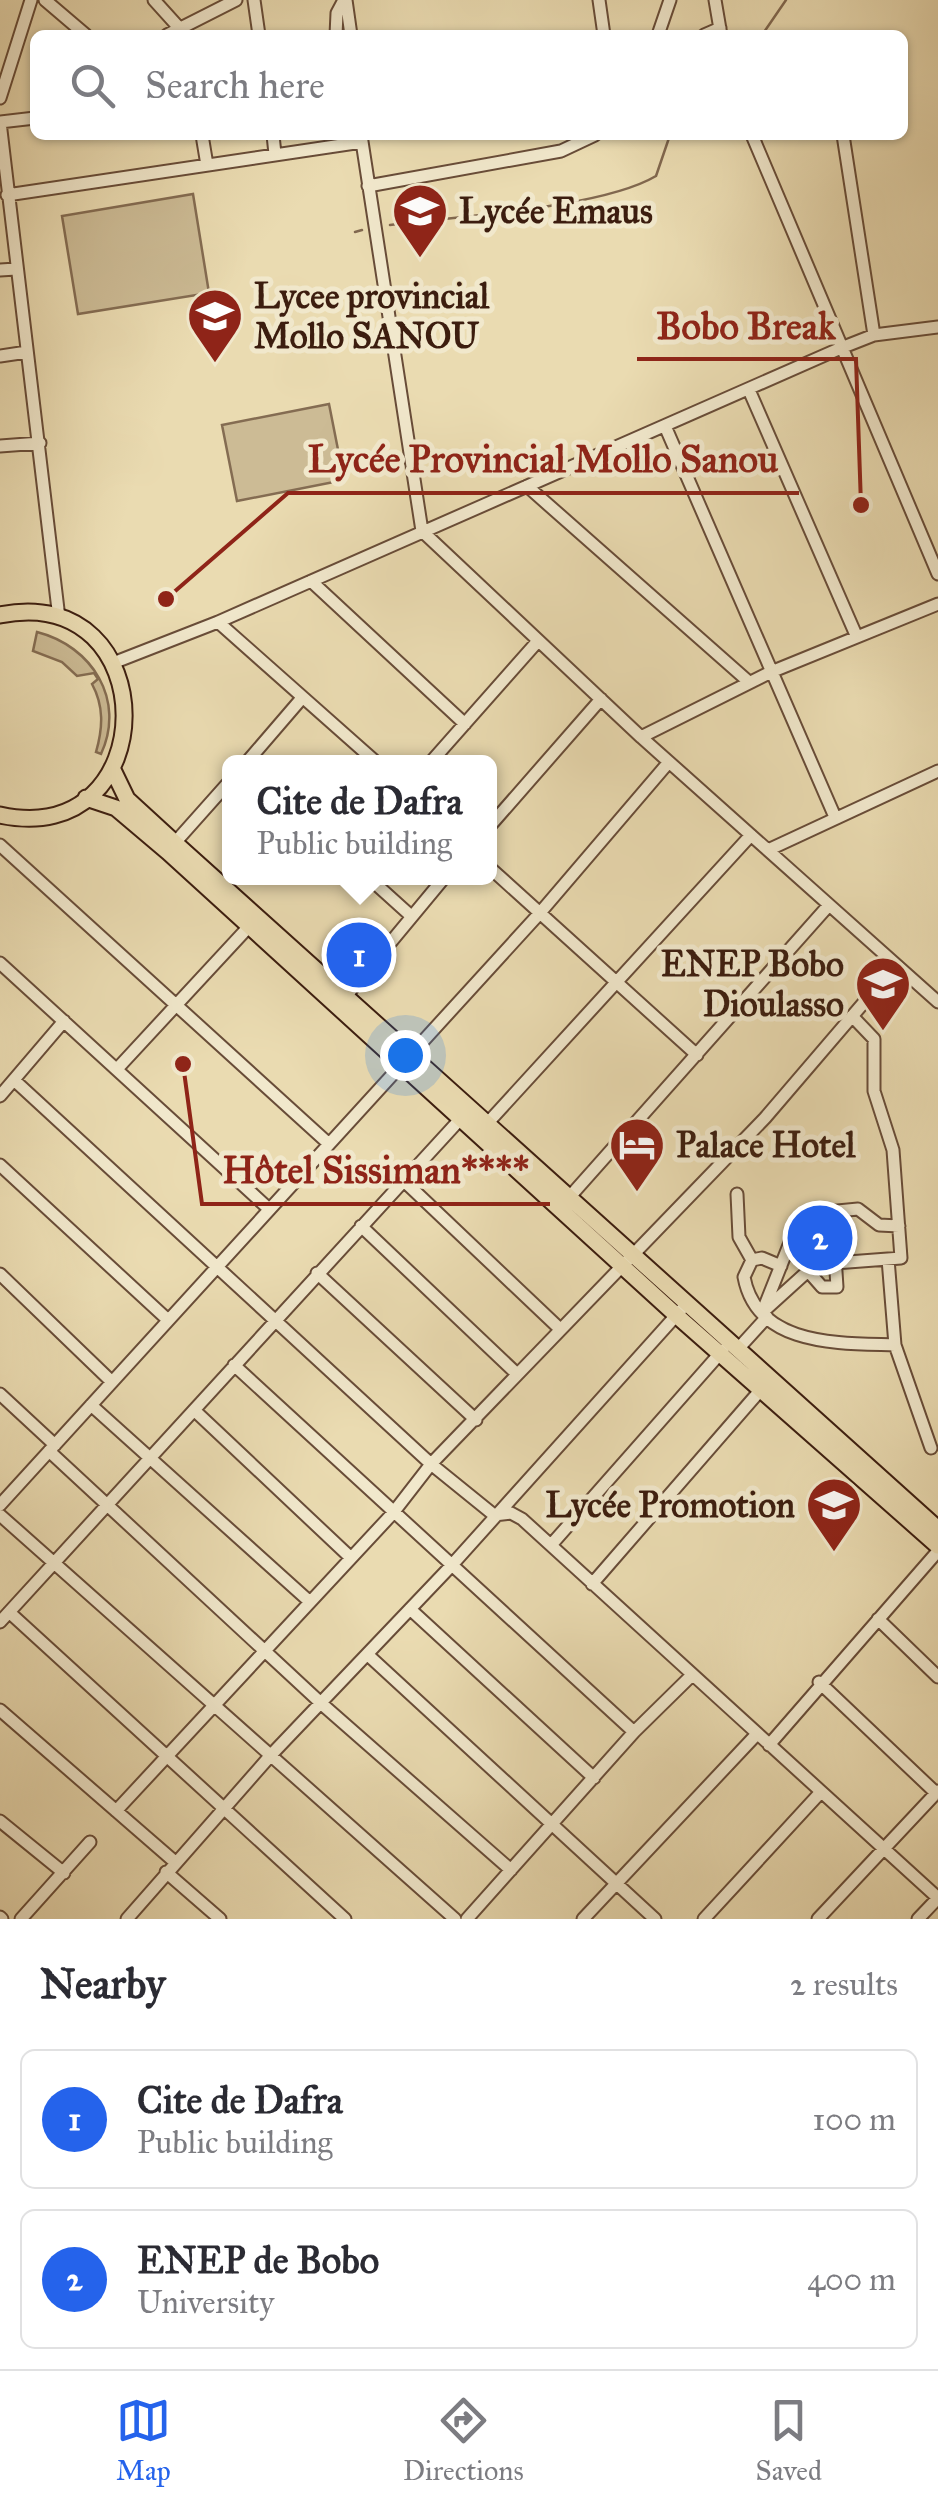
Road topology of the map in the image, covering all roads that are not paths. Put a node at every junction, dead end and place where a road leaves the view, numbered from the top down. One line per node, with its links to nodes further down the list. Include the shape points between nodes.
1 (32, 0): 19 (street)
2 (45, 0): 10 (street)
3 (154, 0): 11 (street)
4 (236, 0): 12 (street)
5 (254, 0): 13 (street)
6 (345, 0): 14 (street); 15 (street)
7 (599, 0): 16 (street)
8 (670, 0): 17 (street)
9 (715, 0): 18 (street)
10 (80, 30)
11 (181, 30)
12 (184, 30)
13 (258, 30)
14 (336, 30)
15 (349, 30)
16 (603, 30)
17 (660, 30)
18 (720, 30)
19 (0, 98)
20 (30, 119): 21 (street)
21 (0, 122): 32 (street)
22 (203, 140): 30 (street)
23 (274, 140): 29 (street)
24 (351, 140): 29 (street)
25 (356, 140): 31 (street)
26 (584, 140): 31 (street, via 561,151)
27 (754, 140): 37 (street)
28 (844, 140): 36 (street)
29 (276, 154): 30 (street)
30 (207, 165): 32 (street)
31 (368, 186): 45 (street)
32 (7, 195): 33 (street)
33 (16, 268): 34 (street); 38 (street)
34 (0, 270)
35 (938, 327): 36 (street)
36 (874, 335): 37 (street)
37 (841, 348): 40 (street); 46 (street)
38 (27, 352): 39 (street); 42 (street)
39 (0, 356)
40 (749, 390): 41 (street); 52 (street)
41 (665, 426): 44 (street); 55 (street)
42 (40, 442): 43 (street); 50 (street)
43 (0, 446)
44 (526, 486): 45 (street); 56 (street)
45 (422, 531): 47 (street); 53 (street)
46 (938, 574)
47 (311, 581): 51 (street); 59 (street)
48 (938, 604): 52 (street)
49 (0, 615): 50 (main road)
50 (59, 618): 54 (main road, via 94,640)
51 (218, 622): 54 (street); 57 (street)
52 (856, 636): 55 (street)
53 (538, 640): 58 (street); 59 (street)
54 (113, 663): 65 (main road, via 127,714)
55 (771, 672): 56 (street); 70 (street)
56 (750, 682): 60 (street)
57 (302, 698): 61 (street); 62 (street)
58 (601, 700): 60 (street); 71 (street)
59 (466, 724): 63 (street)
60 (641, 737): 64 (street)
61 (252, 755)
62 (368, 755)
63 (437, 755)
64 (669, 762): 72 (street); 80 (street)
65 (112, 768): 68 (main road); 74 (main road, via 127,799)
66 (938, 771): 70 (street)
67 (222, 790): 74 (street)
68 (86, 798): 69 (main road, via 48,816); 74 (main road, via 116,808)
69 (0, 815)
70 (835, 816): 75 (street)
71 (497, 819)
72 (751, 835): 75 (street); 85 (street)
73 (0, 845): 88 (street)
74 (171, 847): 82 (main road)
75 (768, 850): 79 (street)
76 (497, 875): 80 (street)
77 (377, 885): 81 (street)
78 (438, 885): 81 (street)
79 (828, 904): 84 (street); 91 (street)
80 (539, 914): 85 (street); 92 (street)
81 (410, 916): 86 (street)
82 (253, 922): 86 (main road); 88 (street)
83 (0, 963): 90 (street)
84 (896, 965): 87 (street); 89 (street)
85 (615, 983): 91 (street); 97 (street)
86 (342, 1002): 92 (main road)
87 (938, 1002)
88 (180, 1004): 93 (street); 98 (street)
89 (852, 1016): 106 (street, via 874,1039 874,1092 893,1150); 109 (street)
90 (64, 1021): 93 (street); 94 (street)
91 (697, 1055): 102 (street)
92 (405, 1060): 96 (main road); 98 (street)
93 (117, 1068): 103 (street)
94 (14, 1080): 95 (street); 112 (street)
95 (0, 1096)
96 (465, 1113): 97 (main road); 100 (street)
97 (482, 1129): 102 (main road)
98 (329, 1144): 103 (street)
99 (0, 1165): 117 (street)
100 (402, 1180): 105 (street); 119 (street)
101 (738, 1194): 108 (street, via 739,1237)
102 (565, 1202): 109 (main road)
103 (269, 1210): 112 (street)
104 (832, 1211): 106 (street, via 858,1210 879,1225); 110 (street); 111 (street, via 799,1220)
105 (361, 1226): 114 (street); 123 (street)
106 (899, 1226): 107 (street, via 902,1258)
107 (888, 1259): 110 (street); 120 (street)
108 (752, 1260): 111 (street); 116 (street, via 744,1277)
109 (630, 1262): 115 (main road); 119 (street)
110 (835, 1263): 116 (street, via 837,1287 816,1284 808,1271)
111 (781, 1266): 116 (street)
112 (216, 1268): 117 (street); 118 (street)
113 (0, 1274): 124 (street)
114 (317, 1274): 118 (street); 129 (street)
115 (682, 1309): 121 (main road); 138 (street)
116 (764, 1315): 120 (street, via 784,1331 826,1342); 121 (street)
117 (168, 1320): 124 (street)
118 (273, 1321): 122 (street); 133 (street)
119 (560, 1329): 123 (street)
120 (895, 1345): 131 (street)
121 (729, 1349): 125 (main road); 140 (street)
122 (234, 1365): 128 (street); 136 (street)
123 (518, 1374): 129 (street)
124 (112, 1382): 127 (street)
125 (766, 1385): 139 (main road); 141 (main road); 145 (street)
126 (1, 1397): 130 (street)
127 (91, 1405): 130 (street); 132 (street)
128 (194, 1410): 132 (street); 142 (street)
129 (476, 1420): 133 (street)
130 (52, 1448): 134 (street); 135 (street)
131 (931, 1448)
132 (150, 1459): 135 (street); 146 (street)
133 (432, 1464): 136 (street); 138 (street)
134 (0, 1505)
135 (107, 1505): 143 (street); 150 (street)
136 (393, 1513): 142 (street); 144 (street)
137 (0, 1514): 143 (street)
138 (494, 1514): 140 (street, via 511,1513); 144 (street)
139 (938, 1529)
140 (550, 1545): 145 (street)
141 (938, 1549): 149 (street)
142 (350, 1558): 146 (street)
143 (54, 1560): 148 (street); 155 (street)
144 (452, 1566): 147 (street); 158 (street)
145 (592, 1584): 152 (street)
146 (310, 1602): 150 (street)
147 (410, 1609): 151 (street); 163 (street)
148 (5, 1617): 162 (street)
149 (878, 1619): 153 (street); 154 (street)
150 (267, 1650): 155 (street); 156 (street)
151 (368, 1655): 156 (street); 169 (street)
152 (692, 1675): 158 (street); 159 (street)
153 (938, 1677)
154 (820, 1682): 160 (street); 164 (street)
155 (215, 1705): 161 (street); 162 (street)
156 (323, 1705): 161 (street); 173 (street)
157 (0, 1710): 167 (street)
158 (634, 1732): 163 (street)
159 (756, 1735): 160 (street); 175 (street)
160 (769, 1745): 165 (street)
161 (271, 1755): 166 (street); 181 (street)
162 (166, 1759): 166 (street); 167 (street)
163 (594, 1778): 169 (street)
164 (937, 1792): 171 (street)
165 (820, 1793): 171 (street); 185 (street)
166 (225, 1809): 172 (street); 180 (street)
167 (116, 1811): 172 (street)
168 (0, 1820): 174 (street)
169 (549, 1824): 173 (street); 175 (street)
170 (90, 1842): 174 (street)
171 (882, 1850): 176 (street); 186 (street)
172 (171, 1867): 178 (street); 179 (street)
173 (511, 1870): 182 (street)
174 (64, 1874): 177 (street)
175 (616, 1882): 183 (street); 184 (street)
176 (938, 1898): 187 (street)
177 (22, 1919)
178 (127, 1919)
179 (220, 1919)
180 (344, 1919)
181 (455, 1919)
182 (467, 1919)
183 (583, 1919)
184 (655, 1919)
185 (704, 1919)
186 (818, 1919)
187 (918, 1919)

